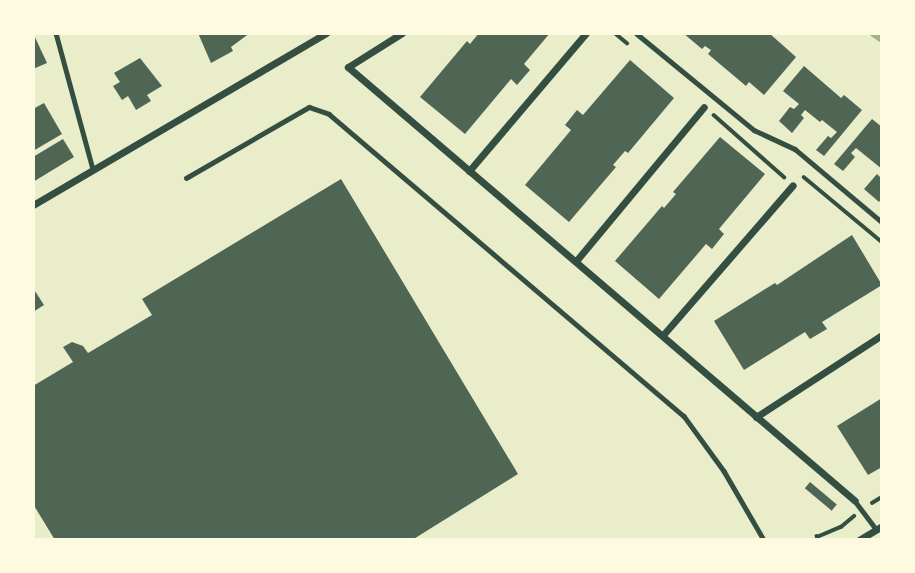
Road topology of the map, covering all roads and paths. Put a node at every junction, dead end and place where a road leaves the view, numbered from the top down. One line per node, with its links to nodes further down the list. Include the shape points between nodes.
1 (56, 33): 7 (lane)
2 (326, 33): 7 (street)
3 (402, 33): 8 (street, via 348,67)
4 (586, 33): 8 (street)
5 (636, 33): 12 (lane, via 754,130 795,149)
6 (704, 107): 13 (street)
7 (93, 169): 11 (street)
8 (469, 171): 13 (street)
9 (186, 178): 22 (lane, via 309,107 329,114 684,416 724,471)
10 (793, 184): 14 (street)
11 (33, 205)
12 (882, 222)
13 (576, 261): 14 (street)
14 (663, 335): 16 (street)
15 (882, 335): 16 (street)
16 (756, 416): 18 (street)
17 (882, 497): 19 (path)
18 (855, 501): 19 (lane)
19 (861, 510): 20 (lane); 21 (path)
20 (879, 528): 24 (street)
21 (818, 538): 23 (path)
22 (764, 540)
23 (809, 540)
24 (859, 540)

